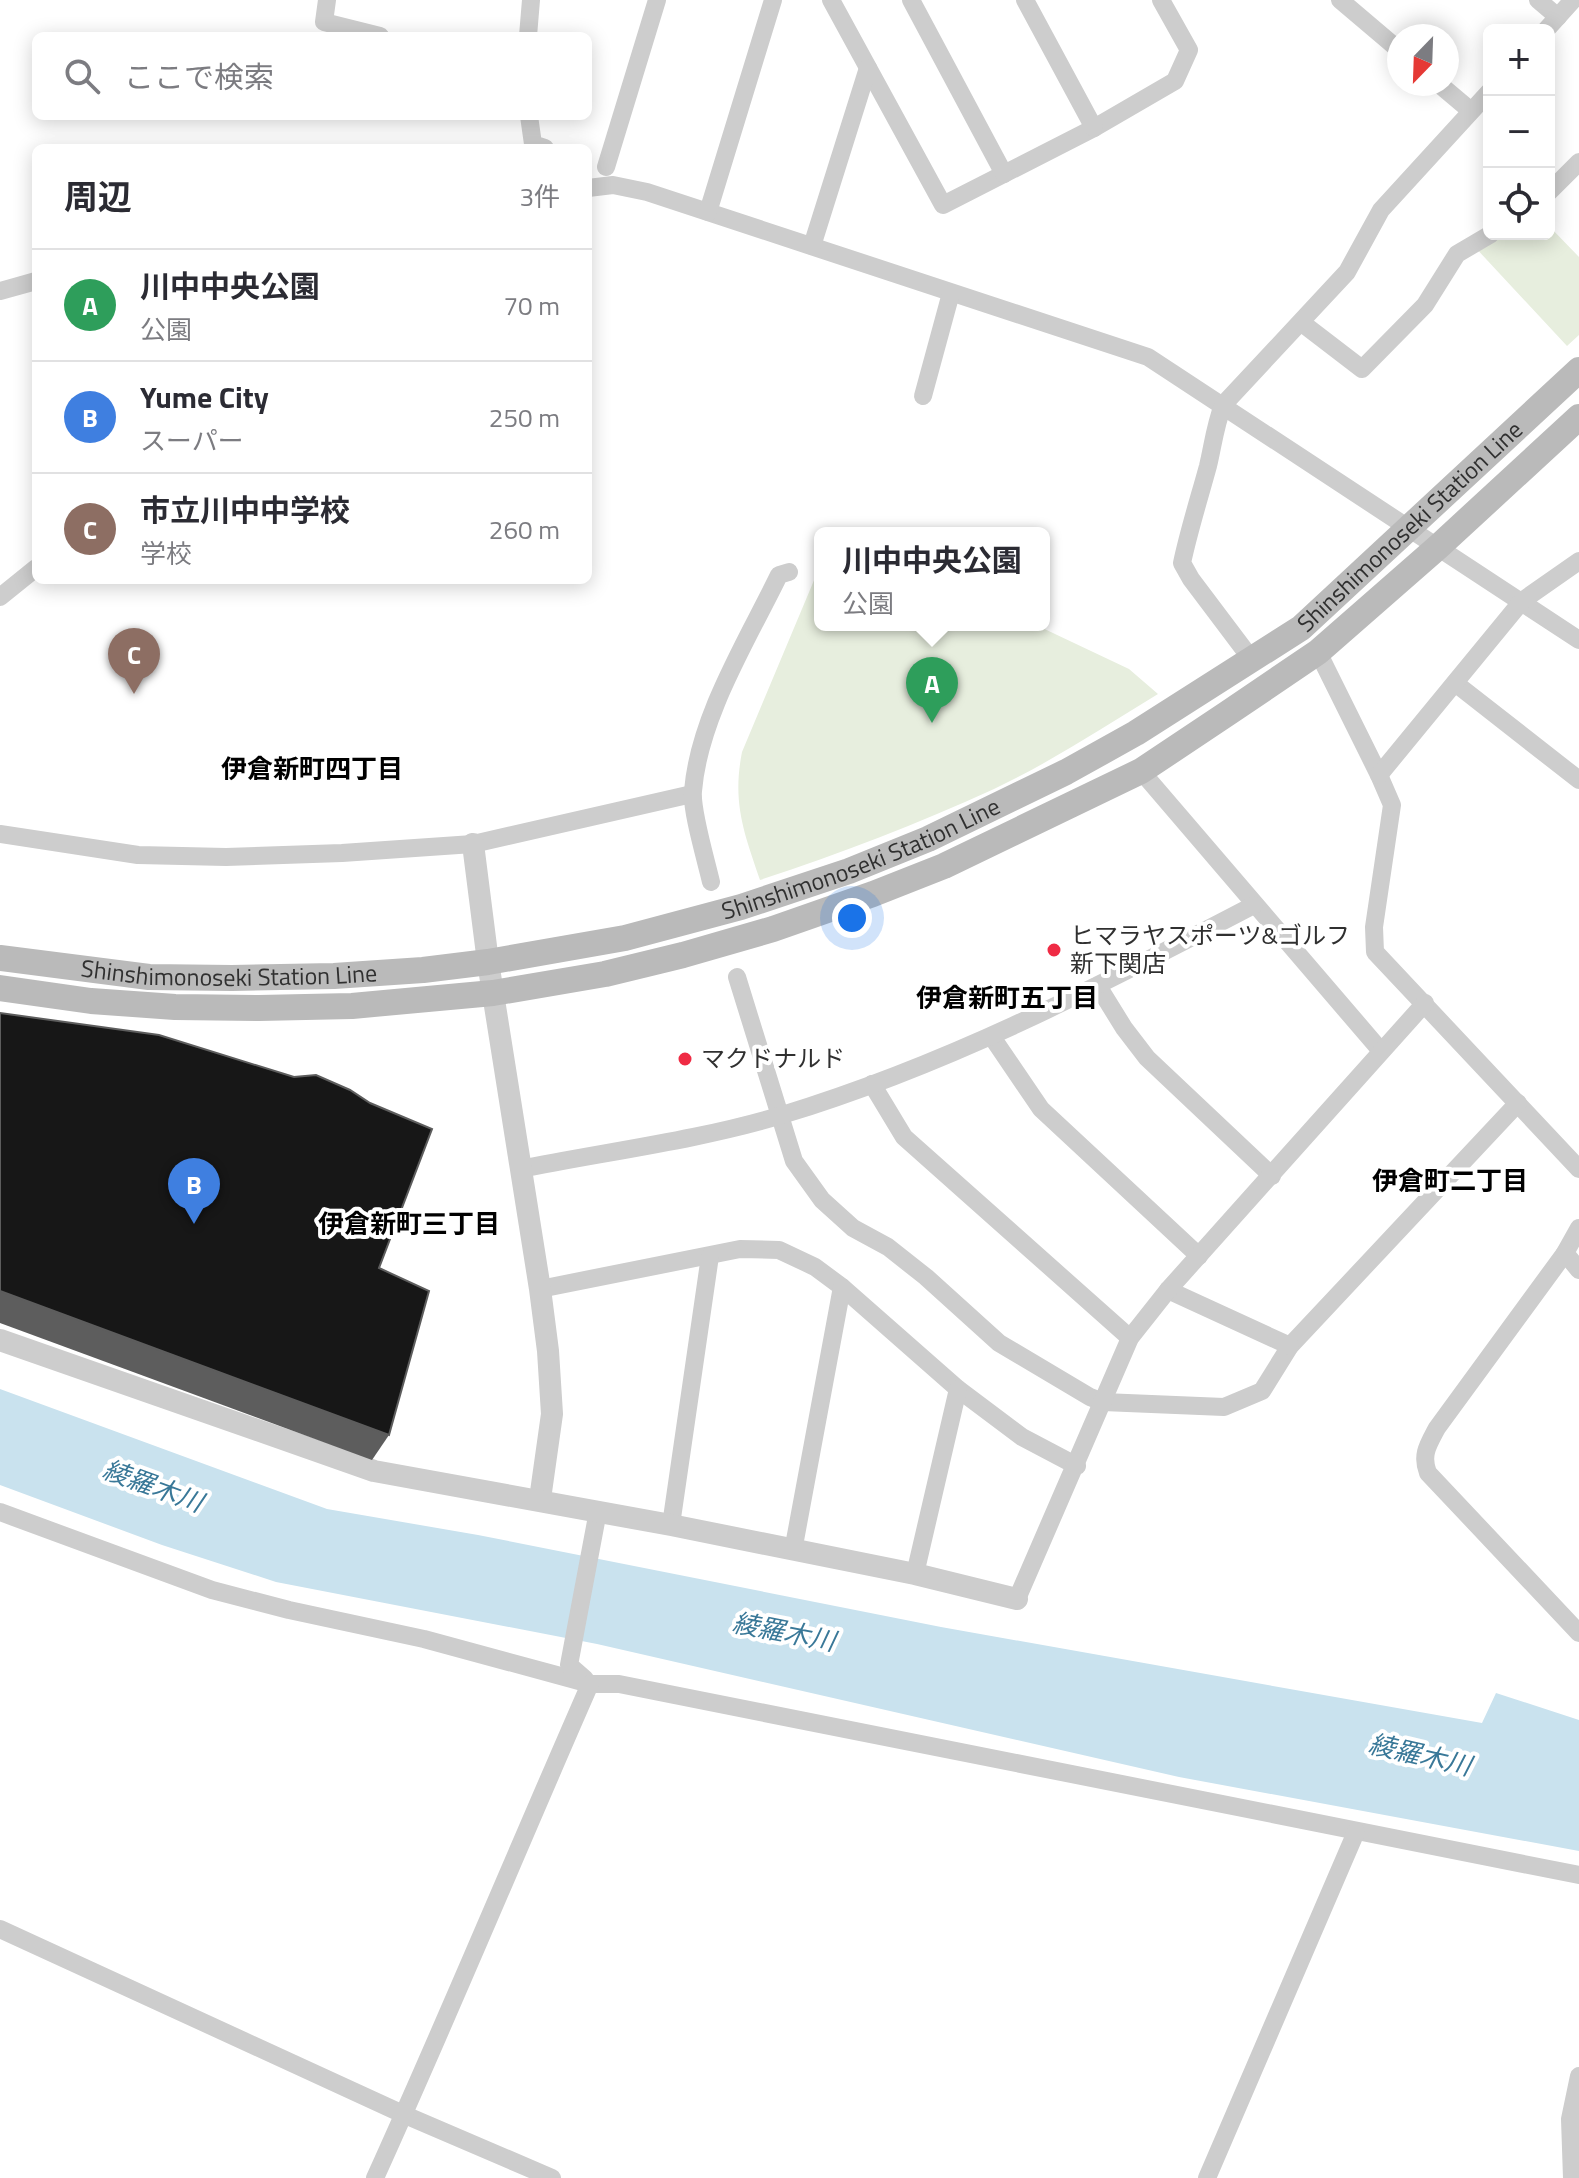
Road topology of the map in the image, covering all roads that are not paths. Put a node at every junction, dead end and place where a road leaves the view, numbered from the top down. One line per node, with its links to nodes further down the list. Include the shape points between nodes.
1 (327, 0): 15 (street, via 324,22)
2 (531, 0): 16 (street)
3 (657, 0): 26 (street)
4 (773, 0): 31 (street)
5 (831, 0): 18 (street)
6 (911, 0): 27 (street)
7 (1025, 0): 23 (street)
8 (1161, 0): 14 (street)
9 (1174, 0): 14 (street)
10 (1340, 0): 17 (street)
11 (1538, 0): 13 (street)
12 (1573, 0): 13 (street)
13 (1552, 23)
14 (1176, 27): 23 (street, via 1189,50 1175,81)
15 (364, 32)
16 (528, 32)
17 (1387, 40)
18 (868, 68): 27 (street, via 943,205); 33 (street)
19 (1453, 96): 21 (street)
20 (1485, 96): 21 (street)
21 (1471, 111): 37 (street, via 1381,210 1347,272)
22 (530, 120): 24 (street)
23 (1094, 128): 27 (street)
24 (533, 144)
25 (1579, 162): 29 (street)
26 (597, 164): 28 (street)
27 (1004, 174)
28 (613, 185): 30 (street); 31 (street)
29 (1555, 186)
30 (592, 188)
31 (708, 212): 33 (street)
32 (1483, 239): 37 (street, via 1457,254 1425,305 1362,369)
33 (812, 246): 36 (street)
34 (32, 282): 35 (street)
35 (0, 291)
36 (951, 293): 39 (street); 40 (street, via 1148,357)
37 (1302, 323): 40 (street)
38 (1579, 370): 42 (main road, Shinshimonoseki Station Line)
39 (923, 396)
40 (1223, 405): 42 (street); 51 (street, via 1182,563)
41 (1579, 417): 43 (main road, Shinshimonoseki Station Line)
42 (1410, 527): 43 (street); 51 (main road, Shinshimonoseki Station Line, via 1301,628)
43 (1438, 547): 48 (street); 50 (main road, Shinshimonoseki Station Line)
44 (1579, 561): 48 (street)
45 (32, 571): 47 (street)
46 (789, 572): 56 (street, via 779,575 724,687 700,748)
47 (0, 597)
48 (1522, 601): 49 (street); 52 (street)
49 (1579, 640)
50 (1318, 652): 53 (main road, Shinshimonoseki Station Line); 54 (street)
51 (1252, 660): 62 (main road, Shinshimonoseki Station Line, via 1066,772 849,871 625,938)
52 (1455, 683): 54 (street); 55 (street)
53 (1141, 771): 60 (street); 66 (main road, Shinshimonoseki Station Line, via 944,866 773,929 605,974)
54 (1379, 775): 67 (street, via 1392,805 1375,952)
55 (1579, 780)
56 (692, 794): 58 (street); 59 (street)
57 (0, 834): 58 (street, via 138,855 226,857)
58 (473, 844): 62 (street)
59 (711, 882)
60 (1254, 905): 64 (street); 69 (street)
61 (0, 958): 62 (main road, Shinshimonoseki Station Line, via 149,977 232,978 334,976)
62 (488, 962): 66 (street)
63 (737, 977): 72 (street)
64 (1098, 986): 68 (street); 75 (street, via 1147,1058)
65 (0, 988): 66 (main road, Shinshimonoseki Station Line, via 91,1001 259,1008)
66 (493, 993): 73 (street)
67 (1425, 1003): 69 (street); 71 (street)
68 (992, 1037): 70 (street); 79 (street, via 1041,1109)
69 (1381, 1051): 75 (street)
70 (872, 1084): 72 (street); 84 (street, via 904,1137)
71 (1518, 1103): 74 (street); 86 (street)
72 (780, 1115): 73 (street); 88 (street, via 794,1161 822,1200 853,1228 888,1247 999,1343)
73 (520, 1169): 82 (street)
74 (1579, 1169)
75 (1272, 1176): 79 (street)
76 (1579, 1228): 77 (street)
77 (1565, 1253): 80 (street); 97 (street, via 1437,1428 1423,1461 1428,1473)
78 (710, 1256): 81 (street, via 740,1249 779,1250); 82 (street); 93 (street)
79 (1199, 1256): 83 (street)
80 (1579, 1270)
81 (842, 1287): 87 (street); 94 (street)
82 (540, 1289): 90 (street, via 552,1414)
83 (1168, 1290): 84 (street); 86 (street)
84 (1130, 1338): 88 (street)
85 (0, 1340): 90 (street, via 374,1471)
86 (1290, 1346): 88 (street, via 1262,1391 1224,1407)
87 (958, 1389): 89 (street, via 1022,1437); 95 (street)
88 (1103, 1402): 89 (street)
89 (1077, 1466): 96 (street)
90 (540, 1499): 91 (street)
91 (598, 1511): 93 (street); 98 (street, via 569,1665)
92 (0, 1512): 98 (street, via 212,1590)
93 (671, 1525): 94 (street)
94 (793, 1551): 95 (street)
95 (915, 1574): 96 (street)
96 (1017, 1599)
97 (1579, 1633)
98 (590, 1684): 99 (street, via 619,1684); 103 (street)
99 (1356, 1832): 100 (street); 106 (street)
100 (1579, 1875)
101 (0, 1929): 103 (street)
102 (1579, 2076): 107 (street, via 1570,2119)
103 (405, 2115): 104 (street); 105 (street)
104 (375, 2178)
105 (552, 2178)
106 (1207, 2178)
107 (1572, 2178)

